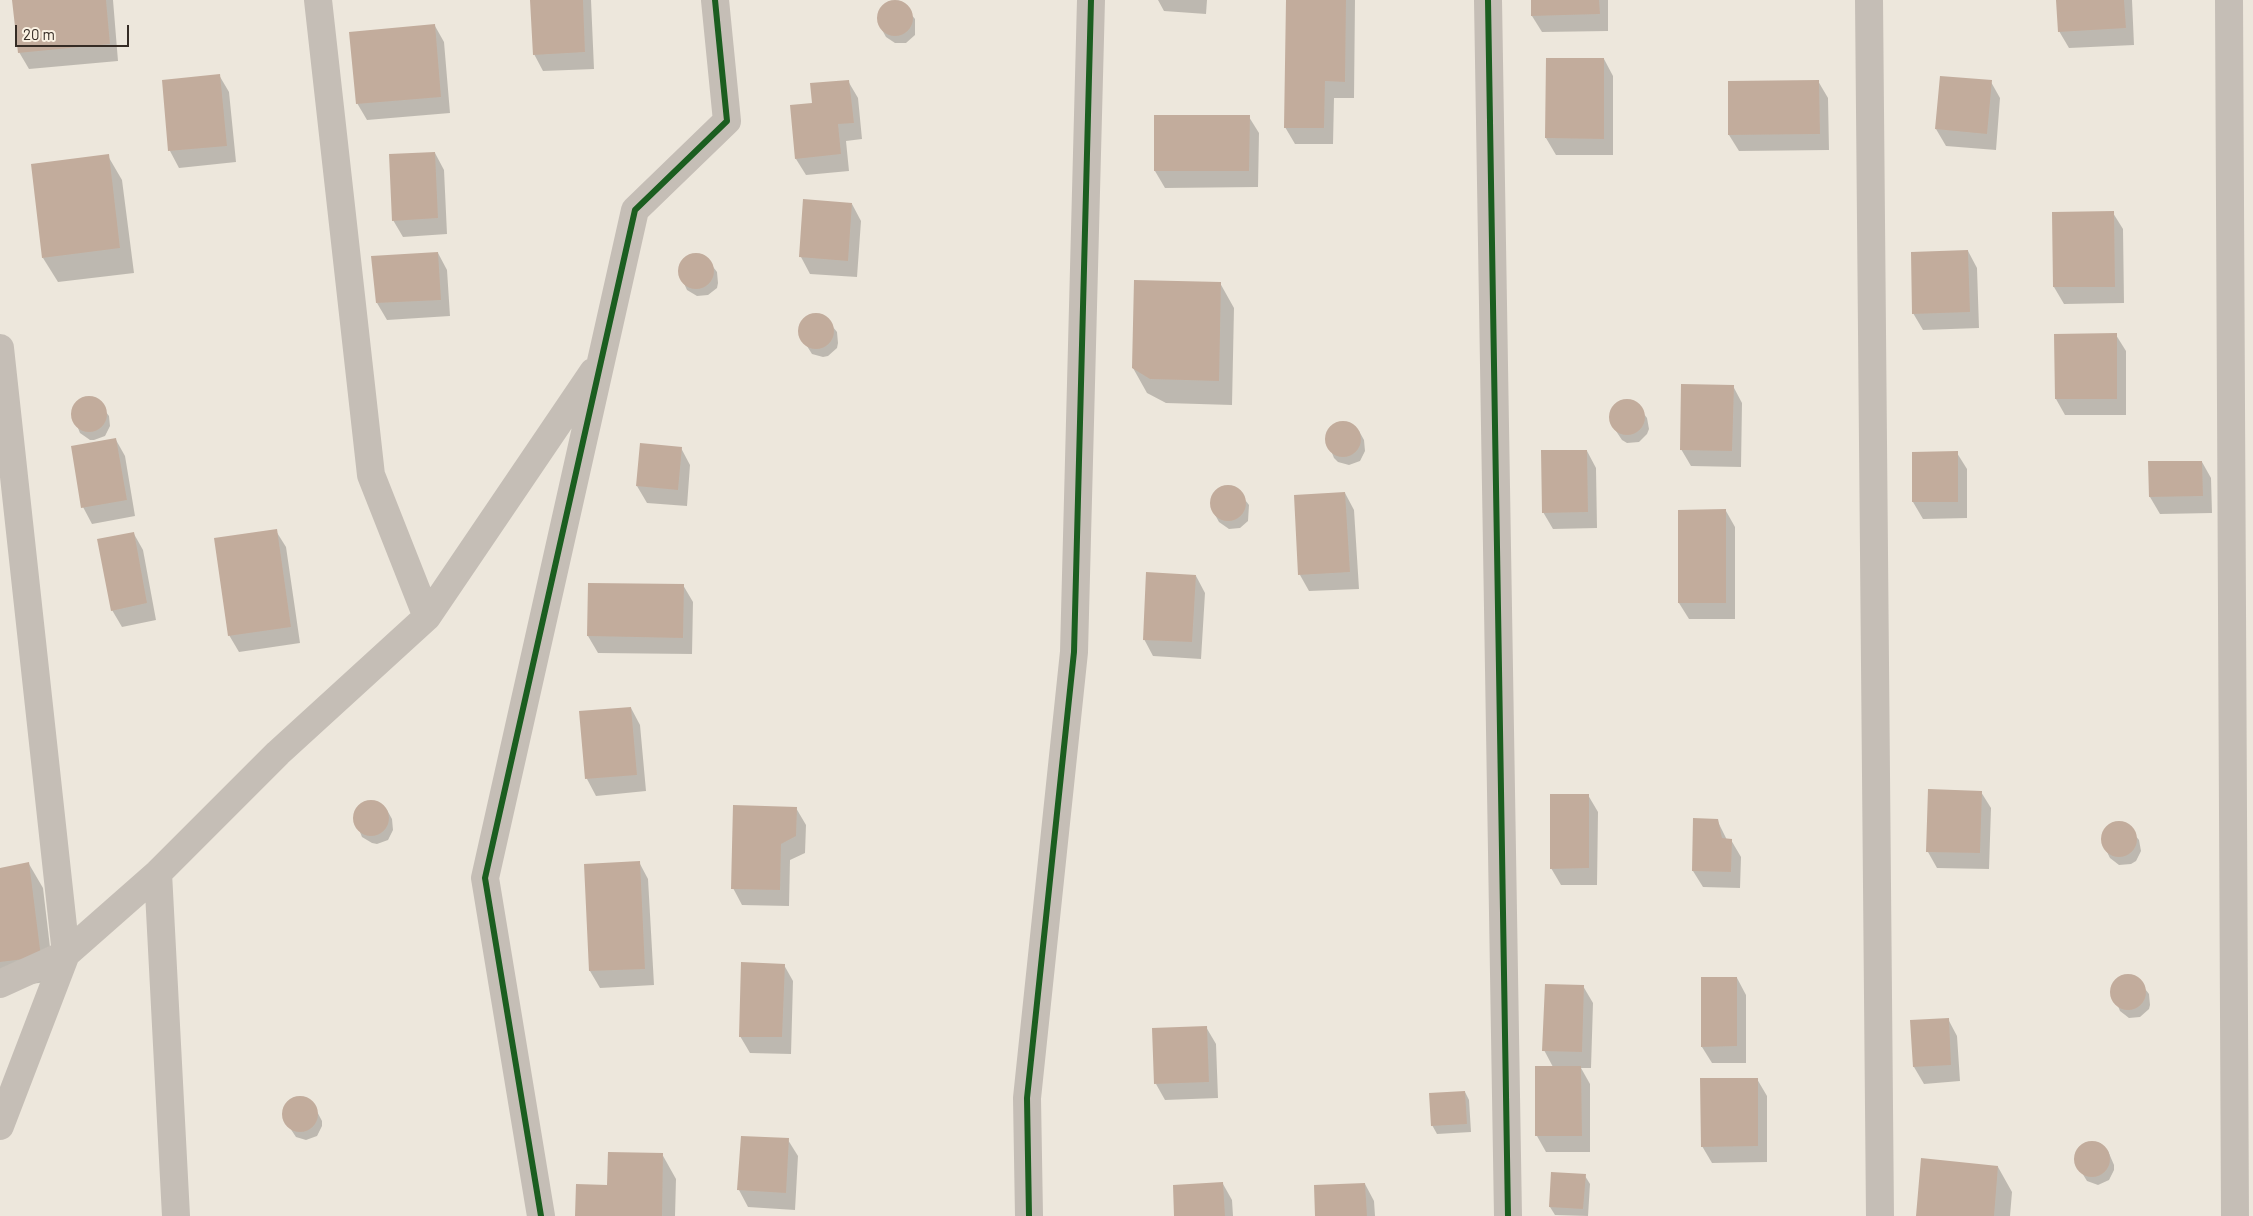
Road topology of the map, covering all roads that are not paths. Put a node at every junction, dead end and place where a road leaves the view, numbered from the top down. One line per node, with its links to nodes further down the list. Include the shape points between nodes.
1 (318, 0): 9 (street, via 371,475)
2 (715, 0): 8 (street, via 727,121 635,210)
3 (1091, 0): 16 (street, via 1074,652 1027,1098)
4 (1488, 0): 17 (street)
5 (1869, 0): 18 (street)
6 (2229, 0): 19 (street)
7 (0, 348): 11 (street)
8 (602, 359): 9 (street); 15 (street, via 485,878)
9 (427, 617): 10 (street, via 278,753)
10 (158, 873): 11 (street); 14 (street)
11 (66, 954): 12 (street); 13 (street)
12 (0, 984)
13 (0, 1126)
14 (176, 1216)
15 (541, 1216)
16 (1029, 1216)
17 (1508, 1216)
18 (1880, 1216)
19 (2235, 1216)

